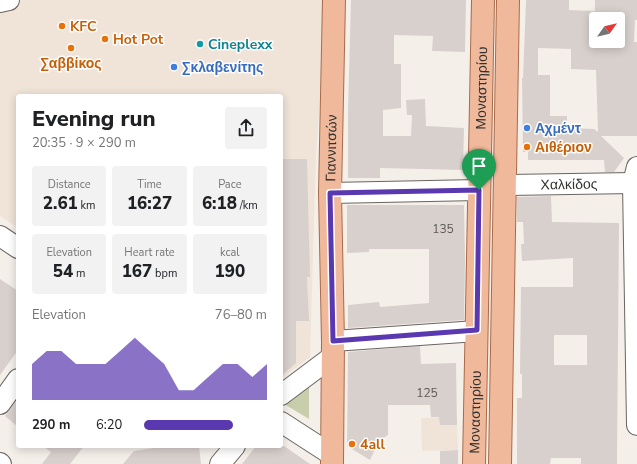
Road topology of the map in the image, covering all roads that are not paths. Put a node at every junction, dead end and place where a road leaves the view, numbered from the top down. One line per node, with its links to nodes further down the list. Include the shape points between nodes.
1 (10, 0): 5 (street)
2 (334, 0): 9 (main road, Γιαννιτσών)
3 (483, 0): 8 (main road, Μοναστηρίου)
4 (508, 0): 6 (main road, Μοναστηρίου)
5 (0, 2)
6 (505, 185): 7 (street, Χαλκίδος); 23 (main road, Μοναστηρίου)
7 (635, 187): 18 (street)
8 (479, 190): 9 (street); 12 (main road, Μοναστηρίου)
9 (330, 193): 13 (main road, Γιαννιτσών)
10 (0, 236): 11 (street)
11 (16, 247)
12 (477, 330): 13 (street); 22 (main road, Μοναστηρίου)
13 (333, 348): 15 (street); 20 (main road, Γιαννιτσών)
14 (16, 382): 16 (street)
15 (283, 393)
16 (0, 404)
17 (283, 423): 20 (street)
18 (637, 425)
19 (233, 448): 21 (street)
20 (332, 459)
21 (220, 464)
22 (474, 464)
23 (500, 464)

